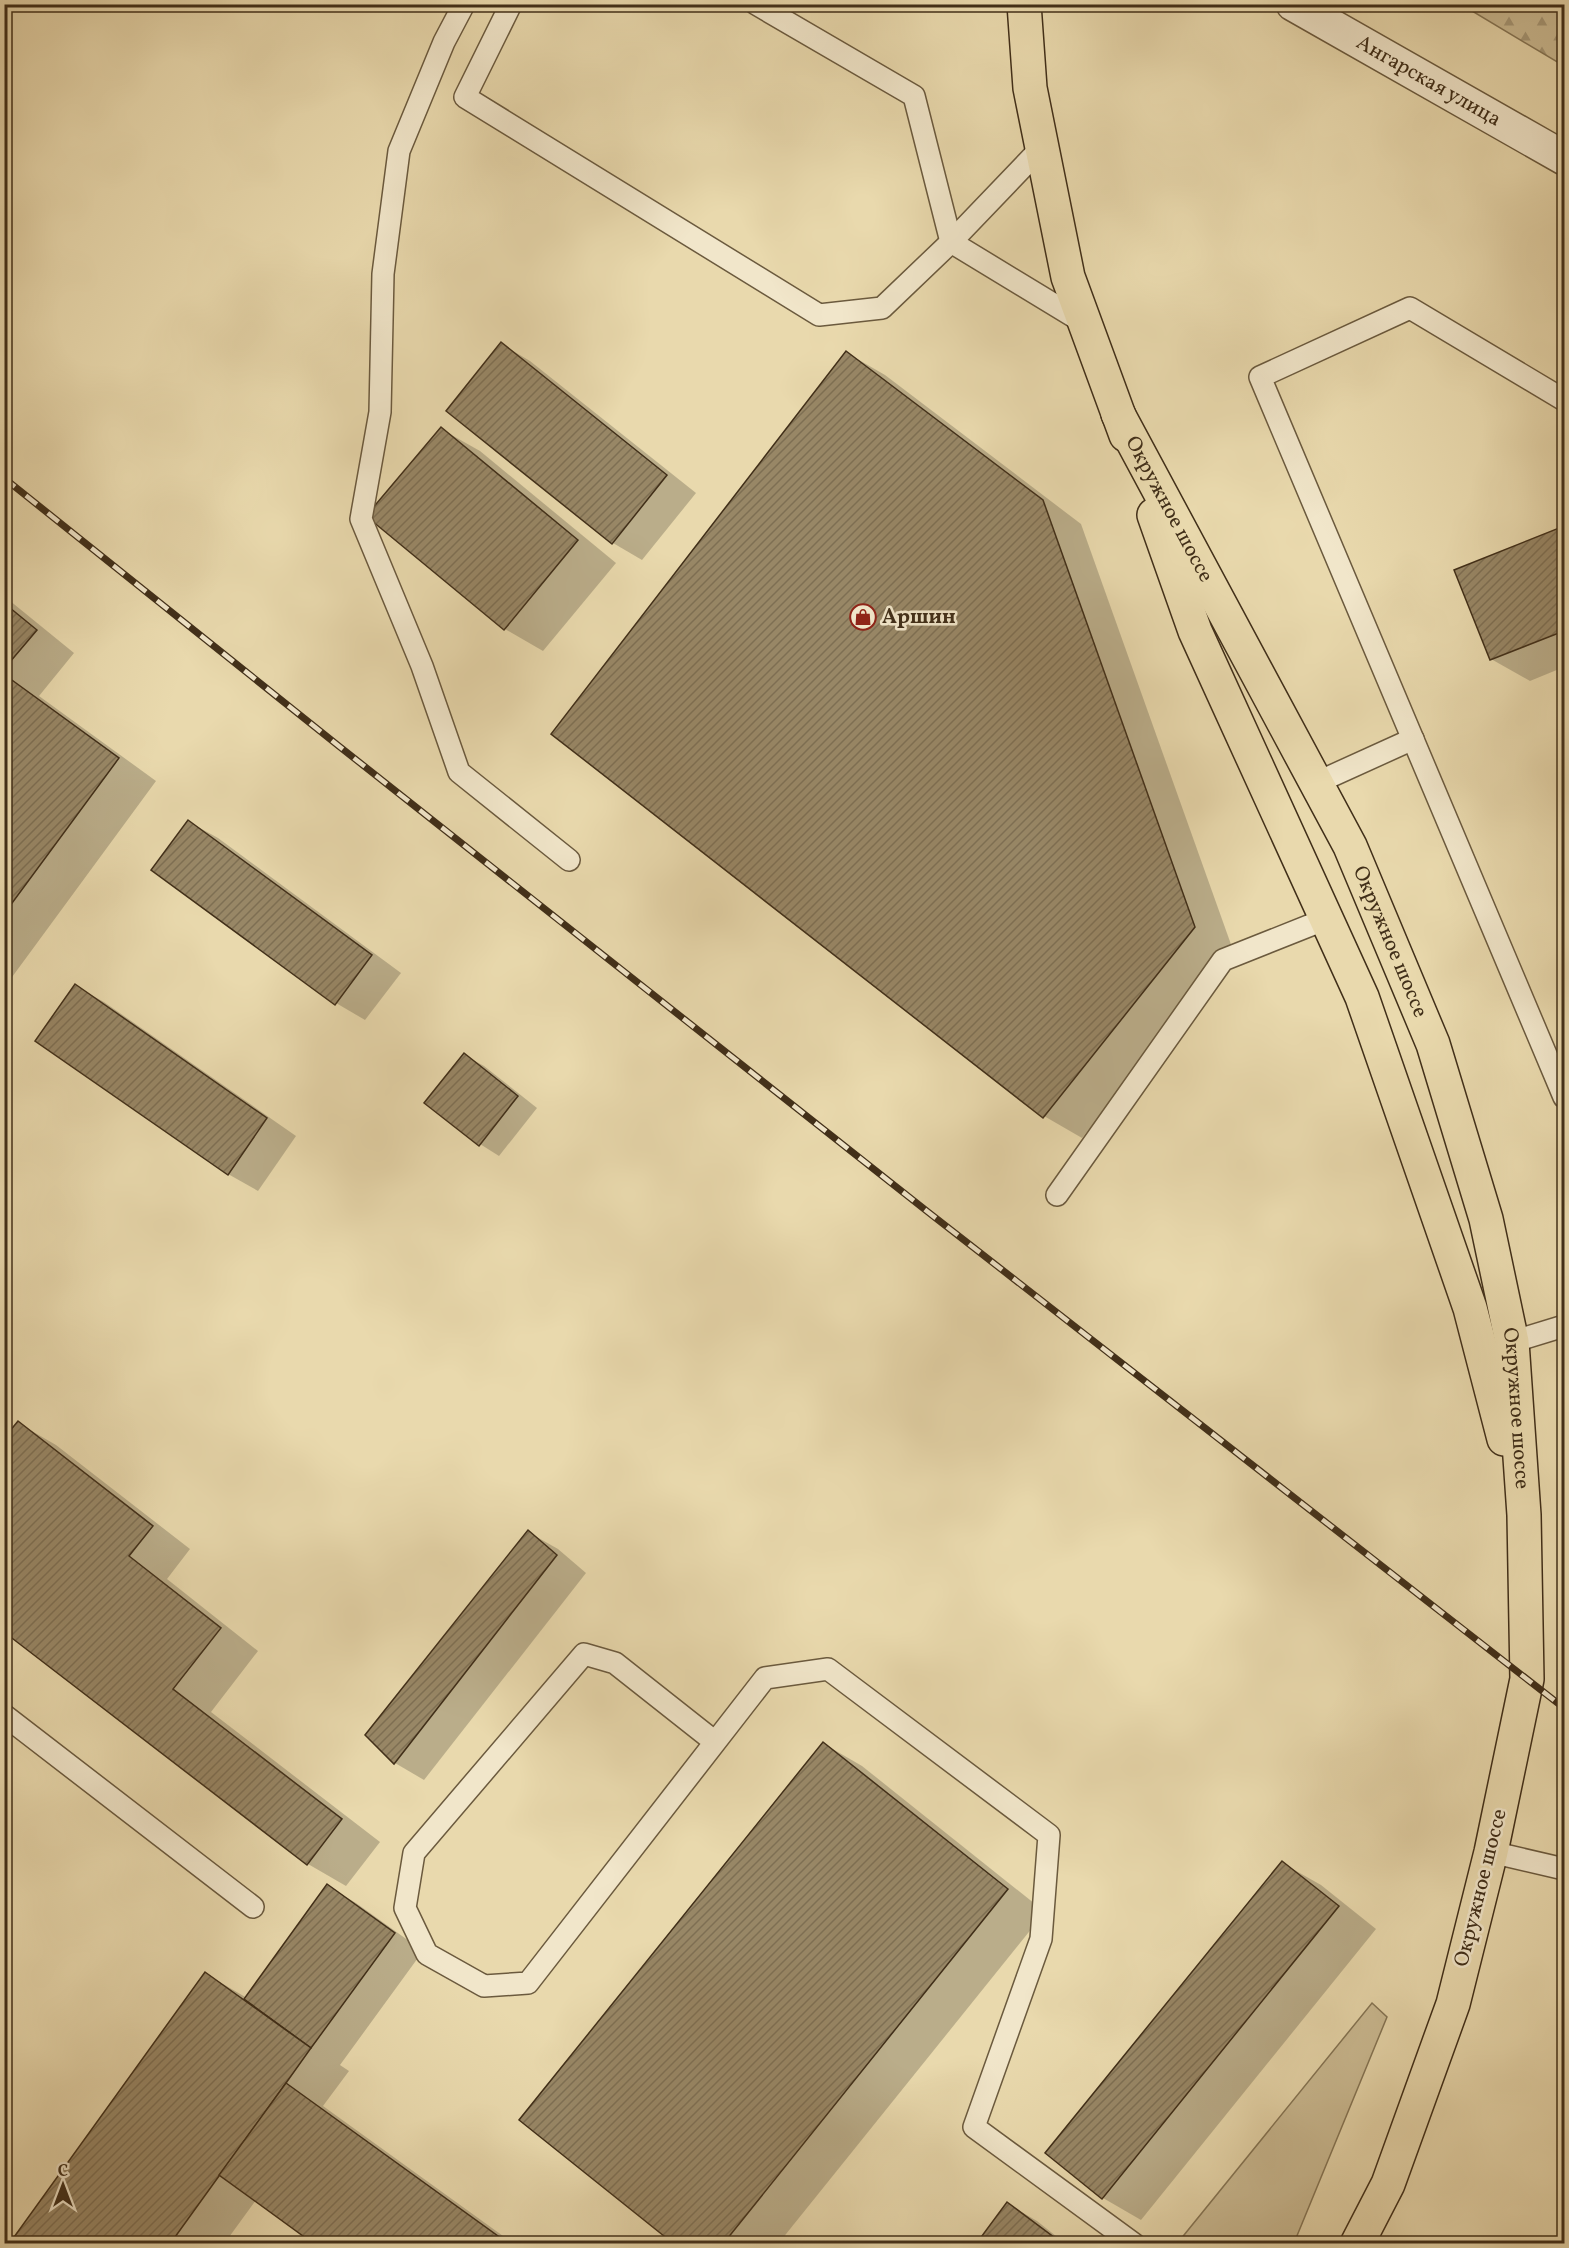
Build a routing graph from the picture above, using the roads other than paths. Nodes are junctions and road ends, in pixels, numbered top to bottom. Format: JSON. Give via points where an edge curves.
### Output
{"nodes":[{"id":1,"x":464,"y":4,"type":"edge"},
{"id":2,"x":512,"y":4,"type":"edge"},
{"id":3,"x":756,"y":4,"type":"edge"},
{"id":4,"x":1024,"y":4,"type":"edge"},
{"id":5,"x":1293,"y":4,"type":"edge"},
{"id":6,"x":1042,"y":147,"type":"junction"},
{"id":7,"x":1564,"y":158,"type":"edge"},
{"id":8,"x":951,"y":242,"type":"junction"},
{"id":9,"x":1086,"y":324,"type":"junction"},
{"id":10,"x":1564,"y":400,"type":"edge"},
{"id":11,"x":1118,"y":414,"type":"junction"},
{"id":12,"x":1413,"y":739,"type":"junction"},
{"id":13,"x":1316,"y":783,"type":"junction"},
{"id":14,"x":569,"y":860,"type":"dead end"},
{"id":15,"x":1326,"y":919,"type":"junction"},
{"id":16,"x":1564,"y":1096,"type":"edge"},
{"id":17,"x":1057,"y":1195,"type":"dead end"},
{"id":18,"x":1564,"y":1326,"type":"edge"},
{"id":19,"x":1512,"y":1342,"type":"junction"},
{"id":20,"x":1524,"y":1515,"type":"junction"},
{"id":21,"x":4,"y":1715,"type":"edge"},
{"id":22,"x":715,"y":1742,"type":"junction"},
{"id":23,"x":1491,"y":1852,"type":"junction"},
{"id":24,"x":1564,"y":1869,"type":"edge"},
{"id":25,"x":253,"y":1907,"type":"dead end"},
{"id":26,"x":1134,"y":2244,"type":"edge"},
{"id":27,"x":1357,"y":2244,"type":"edge"}],
"edges":[{"from":1,"to":14,"type":"lane","via":[[399,151],[383,274],[380,412],[361,519],[422,666],[459,771]]},
{"from":2,"to":8,"type":"lane","via":[[465,97],[819,315],[882,308]]},
{"from":3,"to":8,"type":"lane","via":[[914,96]]},
{"from":4,"to":6,"type":"main road","name":"Окружное шоссе","via":[[1029,88]]},
{"from":5,"to":7,"type":"street","name":"Ангарская улица"},
{"from":6,"to":8,"type":"lane"},
{"from":6,"to":9,"type":"main road","name":"Окружное шоссе","via":[[1068,277]]},
{"from":8,"to":9,"type":"lane"},
{"from":9,"to":11,"type":"main road","name":"Окружное шоссе"},
{"from":10,"to":12,"type":"lane","via":[[1410,308],[1260,377]]},
{"from":11,"to":13,"type":"main road","name":"Окружное шоссе"},
{"from":11,"to":15,"type":"main road","name":"Окружное шоссе","via":[[1195,631]]},
{"from":12,"to":13,"type":"lane"},
{"from":12,"to":16,"type":"lane"},
{"from":13,"to":19,"type":"main road","name":"Окружное шоссе","via":[[1350,846],[1433,1044],[1486,1219]]},
{"from":15,"to":17,"type":"lane","via":[[1223,960]]},
{"from":15,"to":20,"type":"main road","name":"Окружное шоссе","via":[[1362,997],[1470,1308]]},
{"from":18,"to":19,"type":"lane"},
{"from":19,"to":20,"type":"main road","name":"Окружное шоссе"},
{"from":20,"to":23,"type":"main road","name":"Окружное шоссе","via":[[1527,1679]]},
{"from":21,"to":25,"type":"lane"},
{"from":22,"to":22,"type":"lane","via":[[615,1663],[584,1654],[414,1853],[405,1908],[427,1954],[484,1986],[528,1983]]},
{"from":22,"to":26,"type":"lane","via":[[765,1678],[828,1669],[1049,1835],[1041,1939],[974,2127]]},
{"from":23,"to":24,"type":"lane"},
{"from":23,"to":27,"type":"main road","name":"Окружное шоссе","via":[[1453,2004],[1388,2184]]}]}
